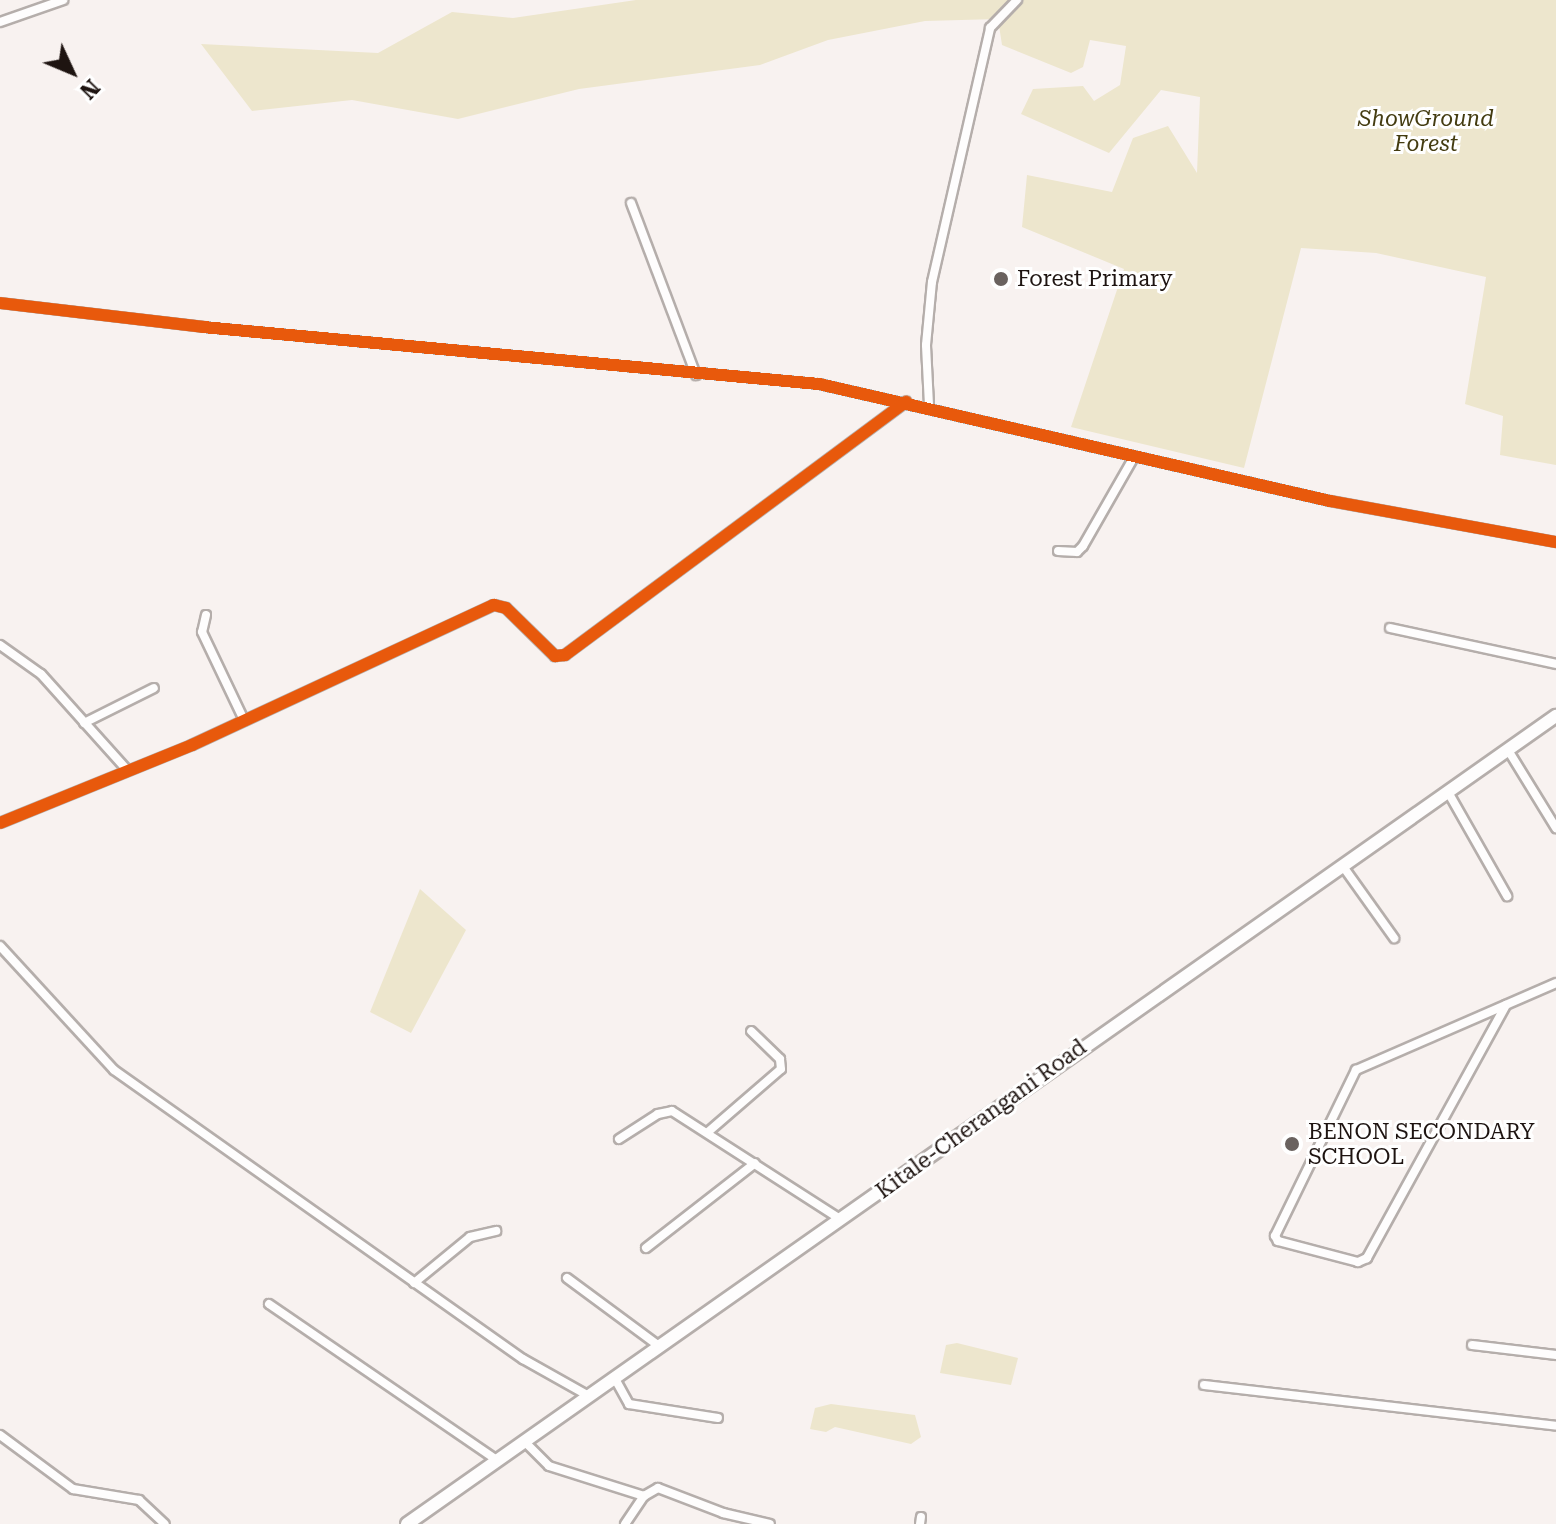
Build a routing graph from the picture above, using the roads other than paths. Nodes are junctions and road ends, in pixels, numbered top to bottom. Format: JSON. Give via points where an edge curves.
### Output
{"nodes":[{"id":1,"x":63,"y":0,"type":"edge"},
{"id":2,"x":1017,"y":0,"type":"edge"},
{"id":3,"x":0,"y":22,"type":"edge"},
{"id":4,"x":631,"y":203,"type":"dead end"},
{"id":5,"x":0,"y":303,"type":"edge"},
{"id":6,"x":696,"y":375,"type":"junction"},
{"id":7,"x":906,"y":402,"type":"junction"},
{"id":8,"x":929,"y":405,"type":"junction"},
{"id":9,"x":1134,"y":457,"type":"junction"},
{"id":10,"x":1556,"y":542,"type":"edge"},
{"id":11,"x":1058,"y":551,"type":"dead end"},
{"id":12,"x":206,"y":615,"type":"dead end"},
{"id":13,"x":1390,"y":628,"type":"dead end"},
{"id":14,"x":0,"y":645,"type":"edge"},
{"id":15,"x":1556,"y":664,"type":"edge"},
{"id":16,"x":154,"y":688,"type":"dead end"},
{"id":17,"x":1556,"y":716,"type":"edge"},
{"id":18,"x":244,"y":720,"type":"junction"},
{"id":19,"x":84,"y":723,"type":"junction"},
{"id":20,"x":1508,"y":750,"type":"junction"},
{"id":21,"x":127,"y":770,"type":"junction"},
{"id":22,"x":1448,"y":792,"type":"junction"},
{"id":23,"x":0,"y":823,"type":"edge"},
{"id":24,"x":1556,"y":828,"type":"edge"},
{"id":25,"x":1342,"y":865,"type":"junction"},
{"id":26,"x":1507,"y":896,"type":"dead end"},
{"id":27,"x":1394,"y":938,"type":"dead end"},
{"id":28,"x":0,"y":946,"type":"edge"},
{"id":29,"x":1556,"y":983,"type":"edge"},
{"id":30,"x":1506,"y":1005,"type":"junction"},
{"id":31,"x":751,"y":1031,"type":"dead end"},
{"id":32,"x":708,"y":1132,"type":"junction"},
{"id":33,"x":619,"y":1139,"type":"dead end"},
{"id":34,"x":755,"y":1163,"type":"junction"},
{"id":35,"x":840,"y":1219,"type":"junction"},
{"id":36,"x":496,"y":1231,"type":"dead end"},
{"id":37,"x":646,"y":1248,"type":"dead end"},
{"id":38,"x":567,"y":1278,"type":"dead end"},
{"id":39,"x":414,"y":1283,"type":"junction"},
{"id":40,"x":269,"y":1304,"type":"dead end"},
{"id":41,"x":1472,"y":1345,"type":"dead end"},
{"id":42,"x":659,"y":1346,"type":"junction"},
{"id":43,"x":1556,"y":1355,"type":"edge"},
{"id":44,"x":614,"y":1377,"type":"junction"},
{"id":45,"x":1204,"y":1385,"type":"dead end"},
{"id":46,"x":587,"y":1395,"type":"junction"},
{"id":47,"x":718,"y":1418,"type":"dead end"},
{"id":48,"x":1556,"y":1426,"type":"edge"},
{"id":49,"x":0,"y":1435,"type":"edge"},
{"id":50,"x":524,"y":1441,"type":"junction"},
{"id":51,"x":497,"y":1460,"type":"junction"},
{"id":52,"x":644,"y":1496,"type":"junction"},
{"id":53,"x":165,"y":1524,"type":"edge"},
{"id":54,"x":407,"y":1524,"type":"edge"},
{"id":55,"x":625,"y":1524,"type":"edge"},
{"id":56,"x":770,"y":1524,"type":"edge"}],
"edges":[{"from":1,"to":3,"type":"street"},
{"from":2,"to":8,"type":"street","via":[[990,28],[932,282],[926,345]]},
{"from":4,"to":6,"type":"street"},
{"from":5,"to":6,"type":"street"},
{"from":6,"to":7,"type":"street","via":[[819,384]]},
{"from":7,"to":8,"type":"street"},
{"from":7,"to":18,"type":"street","via":[[565,655],[555,656],[506,608],[494,605]]},
{"from":8,"to":9,"type":"street"},
{"from":9,"to":10,"type":"street","via":[[1330,501]]},
{"from":9,"to":11,"type":"street","via":[[1083,546],[1077,552]]},
{"from":12,"to":18,"type":"street","via":[[202,632]]},
{"from":13,"to":15,"type":"street"},
{"from":14,"to":19,"type":"street","via":[[27,660]]},
{"from":16,"to":19,"type":"street"},
{"from":17,"to":20,"type":"main road","name":"Kitale-Cherangani Road"},
{"from":18,"to":21,"type":"street"},
{"from":19,"to":21,"type":"street"},
{"from":20,"to":22,"type":"main road","name":"Kitale-Cherangani Road"},
{"from":20,"to":24,"type":"street"},
{"from":21,"to":23,"type":"street"},
{"from":22,"to":25,"type":"main road","name":"Kitale-Cherangani Road"},
{"from":22,"to":26,"type":"street"},
{"from":25,"to":27,"type":"street"},
{"from":25,"to":35,"type":"main road","name":"Kitale-Cherangani Road"},
{"from":28,"to":39,"type":"street","via":[[114,1070]]},
{"from":29,"to":30,"type":"street"},
{"from":30,"to":30,"type":"street","via":[[1367,1258],[1358,1262],[1278,1241],[1275,1236],[1356,1070]]},
{"from":31,"to":32,"type":"street","via":[[780,1059],[781,1069]]},
{"from":32,"to":33,"type":"street","via":[[669,1110]]},
{"from":32,"to":34,"type":"street"},
{"from":34,"to":35,"type":"street"},
{"from":34,"to":37,"type":"street"},
{"from":35,"to":42,"type":"main road","name":"Kitale-Cherangani Road"},
{"from":36,"to":39,"type":"street","via":[[470,1237]]},
{"from":38,"to":42,"type":"street"},
{"from":39,"to":46,"type":"street","via":[[523,1359]]},
{"from":40,"to":51,"type":"street"},
{"from":41,"to":43,"type":"street"},
{"from":42,"to":44,"type":"main road","name":"Kitale-Cherangani Road"},
{"from":44,"to":46,"type":"main road","name":"Kitale-Cherangani Road"},
{"from":44,"to":47,"type":"street","via":[[629,1404]]},
{"from":45,"to":48,"type":"street"},
{"from":46,"to":50,"type":"main road","name":"Kitale-Cherangani Road"},
{"from":49,"to":53,"type":"street","via":[[73,1489],[139,1500]]},
{"from":50,"to":51,"type":"main road","name":"Kitale-Cherangani Road"},
{"from":50,"to":52,"type":"street","via":[[549,1466]]},
{"from":51,"to":54,"type":"main road","name":"Kitale-Cherangani Road"},
{"from":52,"to":55,"type":"street"},
{"from":52,"to":56,"type":"street","via":[[662,1488],[723,1513]]}]}
